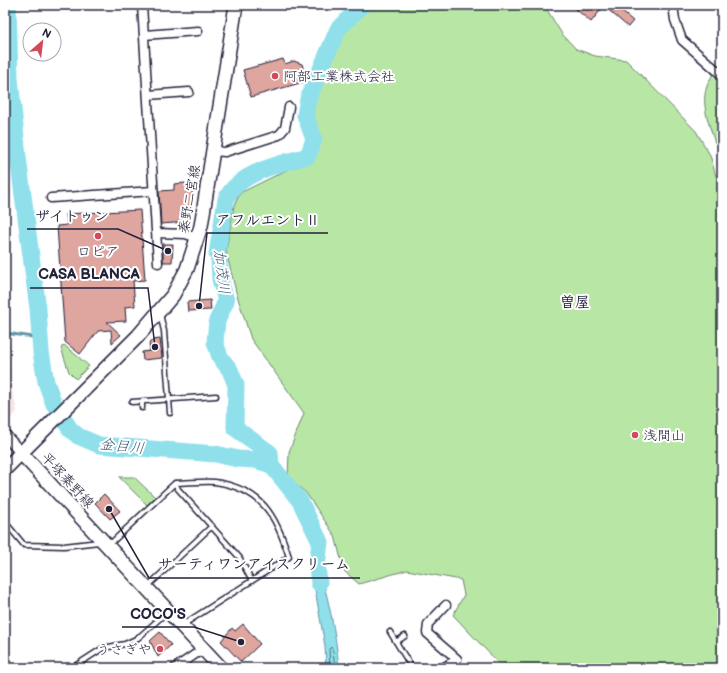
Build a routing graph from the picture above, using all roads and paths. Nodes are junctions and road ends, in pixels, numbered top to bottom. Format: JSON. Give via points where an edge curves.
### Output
{"nodes":[{"id":1,"x":142,"y":5,"type":"edge"},
{"id":2,"x":236,"y":5,"type":"edge"},
{"id":3,"x":673,"y":5,"type":"edge"},
{"id":4,"x":198,"y":31,"type":"dead end"},
{"id":5,"x":144,"y":35,"type":"junction"},
{"id":6,"x":722,"y":75,"type":"edge"},
{"id":7,"x":189,"y":92,"type":"dead end"},
{"id":8,"x":148,"y":95,"type":"junction"},
{"id":9,"x":289,"y":107,"type":"dead end"},
{"id":10,"x":214,"y":151,"type":"junction"},
{"id":11,"x":153,"y":191,"type":"junction"},
{"id":12,"x":51,"y":198,"type":"dead end"},
{"id":13,"x":156,"y":233,"type":"junction"},
{"id":14,"x":198,"y":238,"type":"junction"},
{"id":15,"x":158,"y":263,"type":"dead end"},
{"id":16,"x":160,"y":312,"type":"junction"},
{"id":17,"x":216,"y":396,"type":"dead end"},
{"id":18,"x":169,"y":400,"type":"junction"},
{"id":19,"x":142,"y":401,"type":"junction"},
{"id":20,"x":132,"y":402,"type":"dead end"},
{"id":21,"x":142,"y":408,"type":"dead end"},
{"id":22,"x":170,"y":413,"type":"dead end"},
{"id":23,"x":5,"y":435,"type":"edge"},
{"id":24,"x":22,"y":454,"type":"junction"},
{"id":25,"x":5,"y":469,"type":"edge"},
{"id":26,"x":175,"y":483,"type":"junction"},
{"id":27,"x":5,"y":522,"type":"edge"},
{"id":28,"x":212,"y":526,"type":"junction"},
{"id":29,"x":106,"y":544,"type":"junction"},
{"id":30,"x":252,"y":581,"type":"junction"},
{"id":31,"x":146,"y":588,"type":"junction"},
{"id":32,"x":446,"y":605,"type":"dead end"},
{"id":33,"x":168,"y":611,"type":"junction"},
{"id":34,"x":182,"y":625,"type":"junction"},
{"id":35,"x":390,"y":632,"type":"dead end"},
{"id":36,"x":405,"y":636,"type":"dead end"},
{"id":37,"x":396,"y":642,"type":"junction"},
{"id":38,"x":203,"y":649,"type":"junction"},
{"id":39,"x":72,"y":668,"type":"edge"},
{"id":40,"x":174,"y":668,"type":"edge"},
{"id":41,"x":221,"y":668,"type":"edge"},
{"id":42,"x":412,"y":668,"type":"edge"},
{"id":43,"x":443,"y":668,"type":"edge"}],
"edges":[{"from":1,"to":5,"type":"street"},
{"from":2,"to":10,"type":"main road","name":"秦野二宮線"},
{"from":3,"to":6,"type":"street","via":[[674,20],[682,40]]},
{"from":4,"to":5,"type":"street"},
{"from":5,"to":8,"type":"street"},
{"from":7,"to":8,"type":"street"},
{"from":8,"to":11,"type":"street"},
{"from":9,"to":10,"type":"street","via":[[285,128],[279,135],[225,152]]},
{"from":10,"to":14,"type":"main road","name":"秦野二宮線"},
{"from":11,"to":12,"type":"street"},
{"from":11,"to":13,"type":"street"},
{"from":13,"to":14,"type":"street","via":[[185,234]]},
{"from":13,"to":15,"type":"street"},
{"from":14,"to":16,"type":"main road","name":"秦野二宮線","via":[[182,279]]},
{"from":16,"to":18,"type":"lane"},
{"from":16,"to":24,"type":"main road","name":"秦野二宮線"},
{"from":17,"to":18,"type":"lane"},
{"from":18,"to":19,"type":"lane"},
{"from":18,"to":22,"type":"lane"},
{"from":19,"to":20,"type":"lane"},
{"from":19,"to":21,"type":"lane"},
{"from":23,"to":24,"type":"street"},
{"from":24,"to":25,"type":"main road","name":"平塚秦野線"},
{"from":24,"to":29,"type":"main road","name":"平塚秦野線"},
{"from":26,"to":28,"type":"lane"},
{"from":26,"to":29,"type":"lane"},
{"from":26,"to":30,"type":"lane","via":[[214,482],[234,487],[257,498],[268,509],[281,532],[289,557]]},
{"from":27,"to":29,"type":"lane","via":[[24,545]]},
{"from":28,"to":30,"type":"lane","via":[[239,558]]},
{"from":28,"to":31,"type":"lane"},
{"from":29,"to":31,"type":"main road","name":"平塚秦野線"},
{"from":30,"to":34,"type":"lane"},
{"from":31,"to":33,"type":"main road","name":"平塚秦野線"},
{"from":32,"to":43,"type":"street","via":[[428,624],[427,633],[457,659]]},
{"from":33,"to":34,"type":"main road","name":"平塚秦野線"},
{"from":33,"to":39,"type":"lane","via":[[138,638],[125,644],[103,648]]},
{"from":34,"to":38,"type":"main road","name":"平塚秦野線"},
{"from":35,"to":37,"type":"lane"},
{"from":36,"to":37,"type":"lane"},
{"from":37,"to":42,"type":"lane"},
{"from":38,"to":40,"type":"street"},
{"from":38,"to":41,"type":"main road","name":"平塚秦野線"}]}
